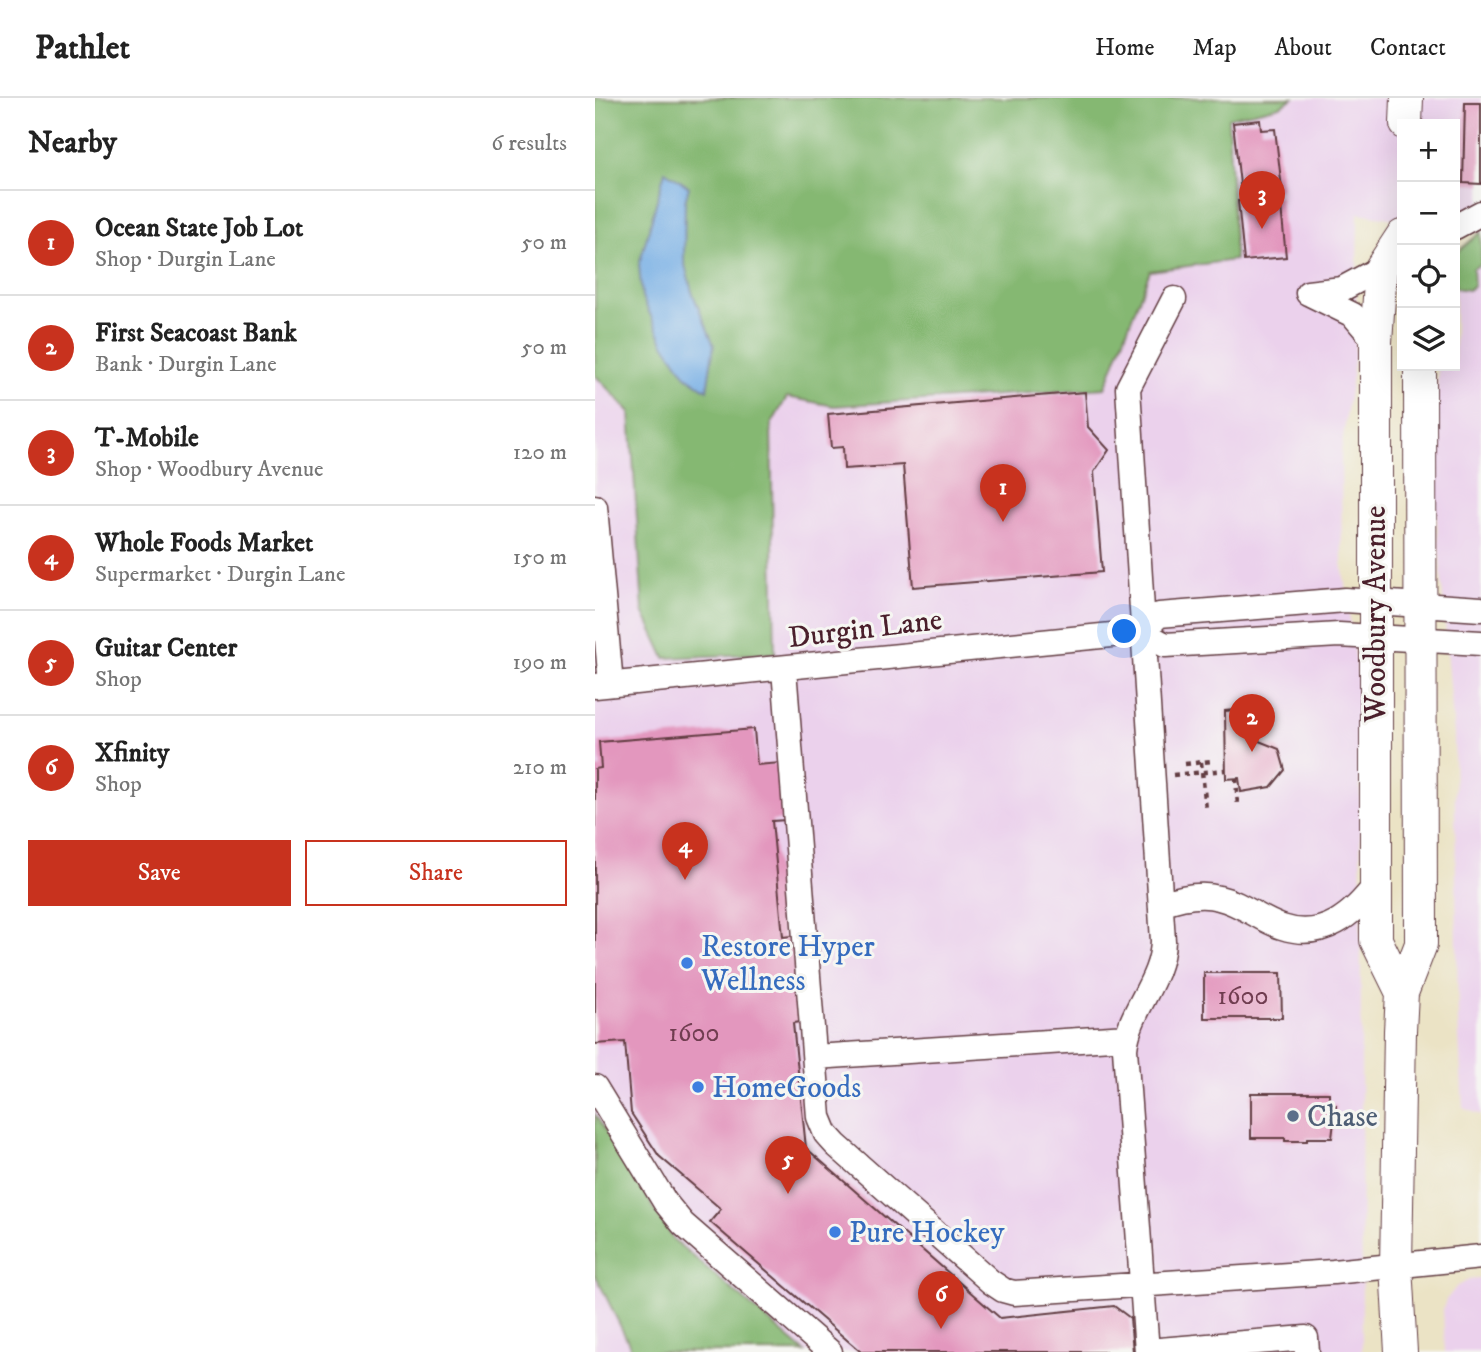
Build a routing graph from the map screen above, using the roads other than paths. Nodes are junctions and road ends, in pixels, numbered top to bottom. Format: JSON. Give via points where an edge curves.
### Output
{"nodes":[{"id":1,"x":1407,"y":98,"type":"edge"},
{"id":2,"x":1406,"y":119,"type":"edge"},
{"id":3,"x":1481,"y":214,"type":"edge"},
{"id":4,"x":1460,"y":224,"type":"edge"},
{"id":5,"x":1397,"y":244,"type":"edge"},
{"id":6,"x":1381,"y":268,"type":"junction"},
{"id":7,"x":1174,"y":299,"type":"dead end"},
{"id":8,"x":1376,"y":342,"type":"junction"},
{"id":9,"x":1420,"y":371,"type":"edge"},
{"id":10,"x":595,"y":507,"type":"edge"},
{"id":11,"x":599,"y":602,"type":"edge"},
{"id":12,"x":1375,"y":602,"type":"junction"},
{"id":13,"x":1420,"y":606,"type":"junction"},
{"id":14,"x":1481,"y":609,"type":"edge"},
{"id":15,"x":1142,"y":632,"type":"junction"},
{"id":16,"x":1375,"y":638,"type":"junction"},
{"id":17,"x":1420,"y":640,"type":"junction"},
{"id":18,"x":1481,"y":643,"type":"edge"},
{"id":19,"x":784,"y":669,"type":"junction"},
{"id":20,"x":603,"y":685,"type":"edge"},
{"id":21,"x":1377,"y":883,"type":"junction"},
{"id":22,"x":1161,"y":904,"type":"junction"},
{"id":23,"x":1402,"y":993,"type":"junction"},
{"id":24,"x":1126,"y":1037,"type":"junction"},
{"id":25,"x":815,"y":1057,"type":"junction"},
{"id":26,"x":595,"y":1087,"type":"edge"},
{"id":27,"x":1481,"y":1257,"type":"edge"},
{"id":28,"x":1396,"y":1266,"type":"junction"},
{"id":29,"x":1142,"y":1284,"type":"junction"},
{"id":30,"x":1147,"y":1351,"type":"edge"},
{"id":31,"x":830,"y":1352,"type":"edge"},
{"id":32,"x":1307,"y":1352,"type":"edge"},
{"id":33,"x":1401,"y":1352,"type":"edge"}],
"edges":[{"from":1,"to":2,"type":"main road"},
{"from":3,"to":4,"type":"street"},
{"from":5,"to":6,"type":"main road","name":"Woodbury Avenue"},
{"from":6,"to":8,"type":"main road","name":"Woodbury Avenue"},
{"from":6,"to":8,"type":"street","via":[[1342,289],[1308,293],[1353,315]]},
{"from":7,"to":15,"type":"street","via":[[1128,388]]},
{"from":8,"to":12,"type":"main road","name":"Woodbury Avenue"},
{"from":9,"to":13,"type":"main road","name":"Woodbury Avenue"},
{"from":10,"to":11,"type":"street"},
{"from":11,"to":20,"type":"street"},
{"from":12,"to":13,"type":"street","name":"Durgin Lane"},
{"from":12,"to":15,"type":"street","name":"Durgin Lane","via":[[1345,600],[1159,615]]},
{"from":12,"to":16,"type":"main road","name":"Woodbury Avenue"},
{"from":13,"to":14,"type":"street","name":"Durgin Lane"},
{"from":13,"to":17,"type":"main road","name":"Woodbury Avenue"},
{"from":15,"to":16,"type":"street","name":"Durgin Lane","via":[[1165,645],[1339,635]]},
{"from":15,"to":19,"type":"street","name":"Durgin Lane"},
{"from":15,"to":22,"type":"street"},
{"from":16,"to":17,"type":"street","name":"Durgin Lane"},
{"from":16,"to":21,"type":"main road","name":"Woodbury Avenue"},
{"from":17,"to":18,"type":"street","name":"Durgin Lane"},
{"from":17,"to":23,"type":"main road","name":"Woodbury Avenue","via":[[1421,944]]},
{"from":19,"to":20,"type":"street","name":"Durgin Lane"},
{"from":19,"to":25,"type":"street"},
{"from":21,"to":22,"type":"street","via":[[1346,918],[1300,930],[1282,928],[1216,897],[1180,898]]},
{"from":21,"to":23,"type":"main road","name":"Woodbury Avenue","via":[[1376,940]]},
{"from":22,"to":24,"type":"street","via":[[1163,947],[1158,970]]},
{"from":23,"to":28,"type":"main road","name":"Woodbury Avenue"},
{"from":24,"to":25,"type":"street"},
{"from":24,"to":29,"type":"street"},
{"from":25,"to":29,"type":"street","via":[[819,1116],[826,1134],[1003,1290]]},
{"from":26,"to":31,"type":"street","via":[[683,1224]]},
{"from":27,"to":28,"type":"street"},
{"from":28,"to":29,"type":"street"},
{"from":28,"to":33,"type":"main road","name":"Woodbury Avenue"},
{"from":29,"to":30,"type":"street"},
{"from":30,"to":32,"type":"street","via":[[1306,1338]]}]}
